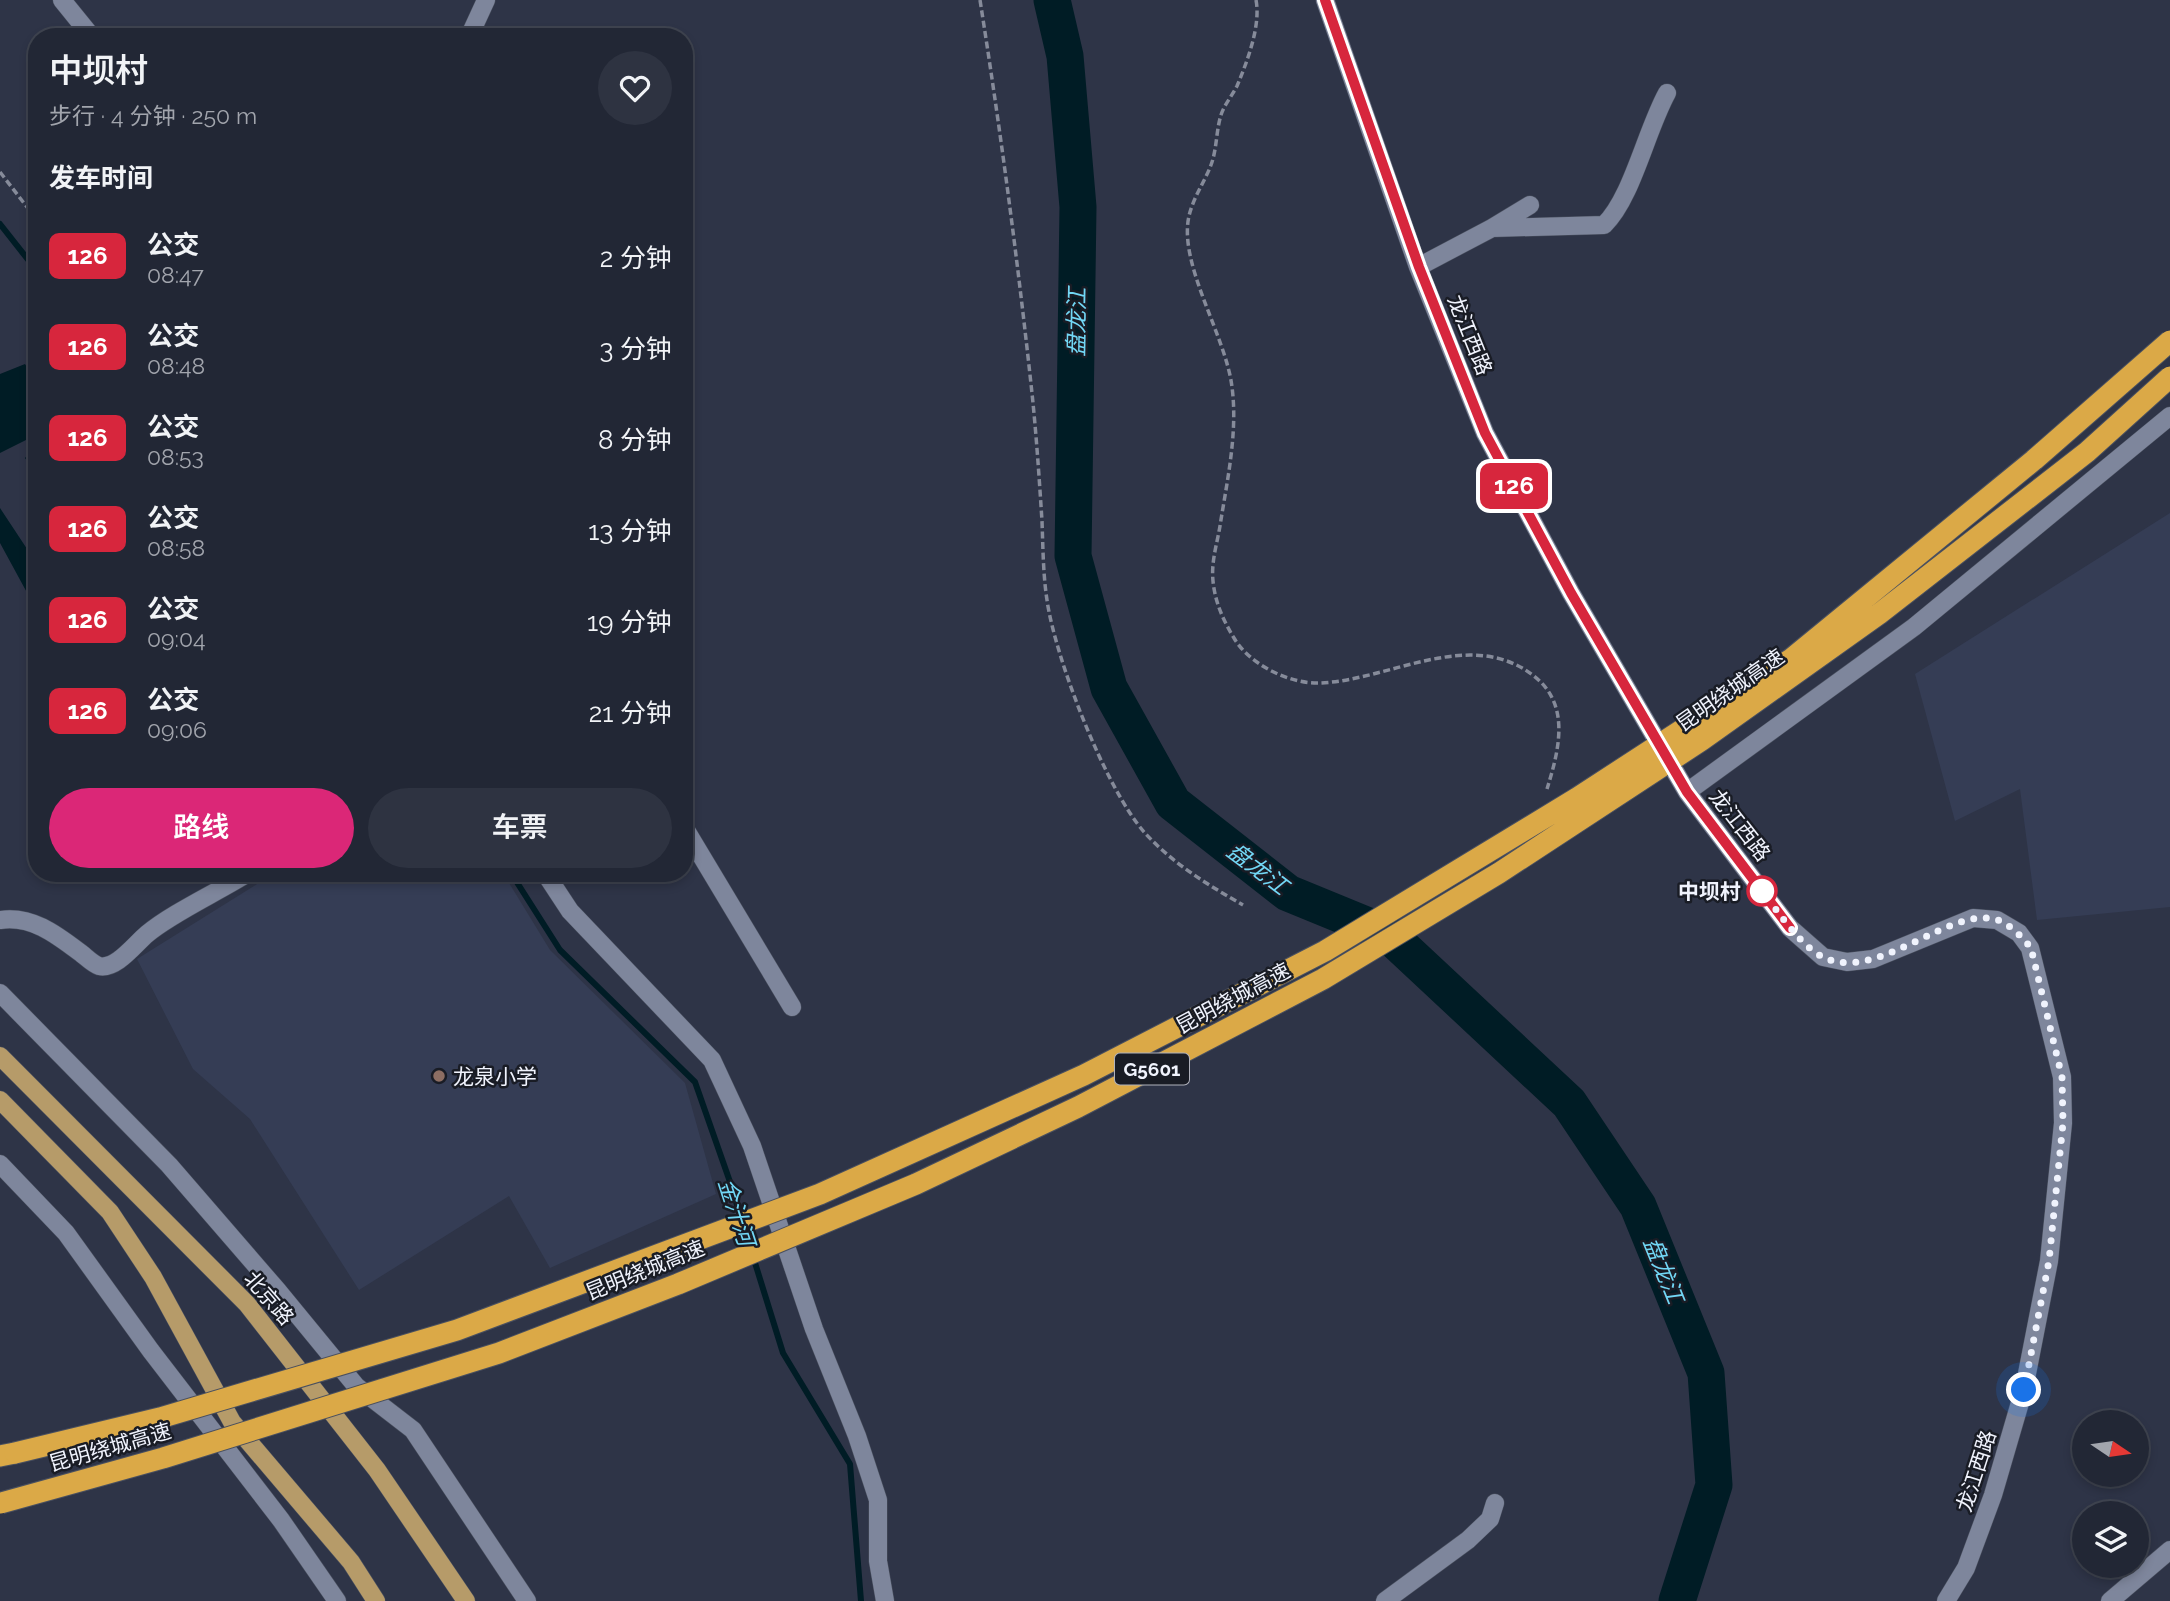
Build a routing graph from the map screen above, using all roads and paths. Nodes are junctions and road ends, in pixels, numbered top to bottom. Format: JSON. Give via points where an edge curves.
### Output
{"nodes":[{"id":1,"x":62,"y":0,"type":"edge"},
{"id":2,"x":486,"y":0,"type":"edge"},
{"id":3,"x":979,"y":0,"type":"edge"},
{"id":4,"x":1256,"y":0,"type":"edge"},
{"id":5,"x":1325,"y":0,"type":"edge"},
{"id":6,"x":85,"y":28,"type":"edge"},
{"id":7,"x":473,"y":28,"type":"edge"},
{"id":8,"x":1667,"y":93,"type":"dead end"},
{"id":9,"x":0,"y":172,"type":"edge"},
{"id":10,"x":1530,"y":205,"type":"dead end"},
{"id":11,"x":28,"y":208,"type":"edge"},
{"id":12,"x":1492,"y":228,"type":"junction"},
{"id":13,"x":1419,"y":267,"type":"junction"},
{"id":14,"x":2170,"y":341,"type":"edge"},
{"id":15,"x":2170,"y":377,"type":"edge"},
{"id":16,"x":2170,"y":416,"type":"edge"},
{"id":17,"x":1547,"y":789,"type":"dead end"},
{"id":18,"x":1687,"y":792,"type":"junction"},
{"id":19,"x":693,"y":842,"type":"edge"},
{"id":20,"x":233,"y":882,"type":"edge"},
{"id":21,"x":551,"y":882,"type":"edge"},
{"id":22,"x":1243,"y":905,"type":"dead end"},
{"id":23,"x":0,"y":920,"type":"edge"},
{"id":24,"x":0,"y":993,"type":"edge"},
{"id":25,"x":792,"y":1007,"type":"dead end"},
{"id":26,"x":0,"y":1056,"type":"edge"},
{"id":27,"x":0,"y":1100,"type":"edge"},
{"id":28,"x":0,"y":1164,"type":"edge"},
{"id":29,"x":7,"y":1455,"type":"edge"},
{"id":30,"x":1,"y":1503,"type":"edge"},
{"id":31,"x":1495,"y":1503,"type":"dead end"},
{"id":32,"x":2170,"y":1550,"type":"edge"},
{"id":33,"x":337,"y":1601,"type":"edge"},
{"id":34,"x":376,"y":1601,"type":"edge"},
{"id":35,"x":466,"y":1601,"type":"edge"},
{"id":36,"x":527,"y":1601,"type":"edge"},
{"id":37,"x":885,"y":1601,"type":"edge"},
{"id":38,"x":1385,"y":1601,"type":"edge"},
{"id":39,"x":1946,"y":1601,"type":"edge"},
{"id":40,"x":2110,"y":1601,"type":"edge"}],
"edges":[{"from":1,"to":6,"type":"street"},
{"from":2,"to":7,"type":"street"},
{"from":3,"to":22,"type":"path","via":[[1005,160],[1031,384],[1047,601],[1060,655],[1085,723],[1132,817],[1174,860]]},
{"from":4,"to":17,"type":"path","via":[[1254,34],[1237,86],[1221,113],[1212,162],[1189,216],[1196,275],[1224,349],[1232,388],[1230,464],[1213,559],[1216,602],[1237,644],[1292,680],[1357,679],[1462,655],[1506,660],[1526,670],[1556,702],[1561,723]]},
{"from":5,"to":13,"type":"street","name":"龙江西路"},
{"from":8,"to":12,"type":"street","via":[[1618,212],[1604,225]]},
{"from":9,"to":11,"type":"path"},
{"from":10,"to":12,"type":"street"},
{"from":12,"to":13,"type":"street"},
{"from":13,"to":18,"type":"street","name":"龙江西路","via":[[1485,433],[1571,593]]},
{"from":14,"to":29,"type":"highway","name":"昆明绕城高速","number":"G5601","bridge":true,"via":[[2034,460],[1791,659],[1577,798],[1325,951],[1084,1075],[820,1194],[457,1330],[160,1418]]},
{"from":15,"to":30,"type":"highway","name":"昆明绕城高速","number":"G5601","bridge":true,"via":[[2087,452],[1879,614],[1702,740],[1499,873],[1323,979],[1091,1101],[891,1195],[499,1353],[163,1458]]},
{"from":16,"to":18,"type":"street","via":[[1914,626]]},
{"from":18,"to":39,"type":"street","name":"龙江西路","via":[[1790,928],[1822,957],[1847,962],[1874,959],[1973,918],[1997,920],[2019,933],[2031,948],[2062,1077],[2063,1123],[2049,1261],[2024,1390],[1993,1495],[1966,1568]]},
{"from":19,"to":25,"type":"street"},
{"from":20,"to":23,"type":"street","via":[[149,932],[108,966],[97,966],[33,922]]},
{"from":21,"to":37,"type":"street","via":[[570,911],[712,1060],[747,1133],[878,1500],[878,1561]]},
{"from":24,"to":36,"type":"street","via":[[169,1165],[356,1386],[414,1430]]},
{"from":26,"to":35,"type":"main road","name":"北京路","via":[[247,1304],[377,1470]]},
{"from":27,"to":34,"type":"main road","via":[[110,1212],[153,1277],[232,1422],[351,1562]]},
{"from":28,"to":33,"type":"street","via":[[66,1233]]},
{"from":31,"to":38,"type":"street","via":[[1490,1519],[1468,1540]]},
{"from":32,"to":40,"type":"street"}]}
